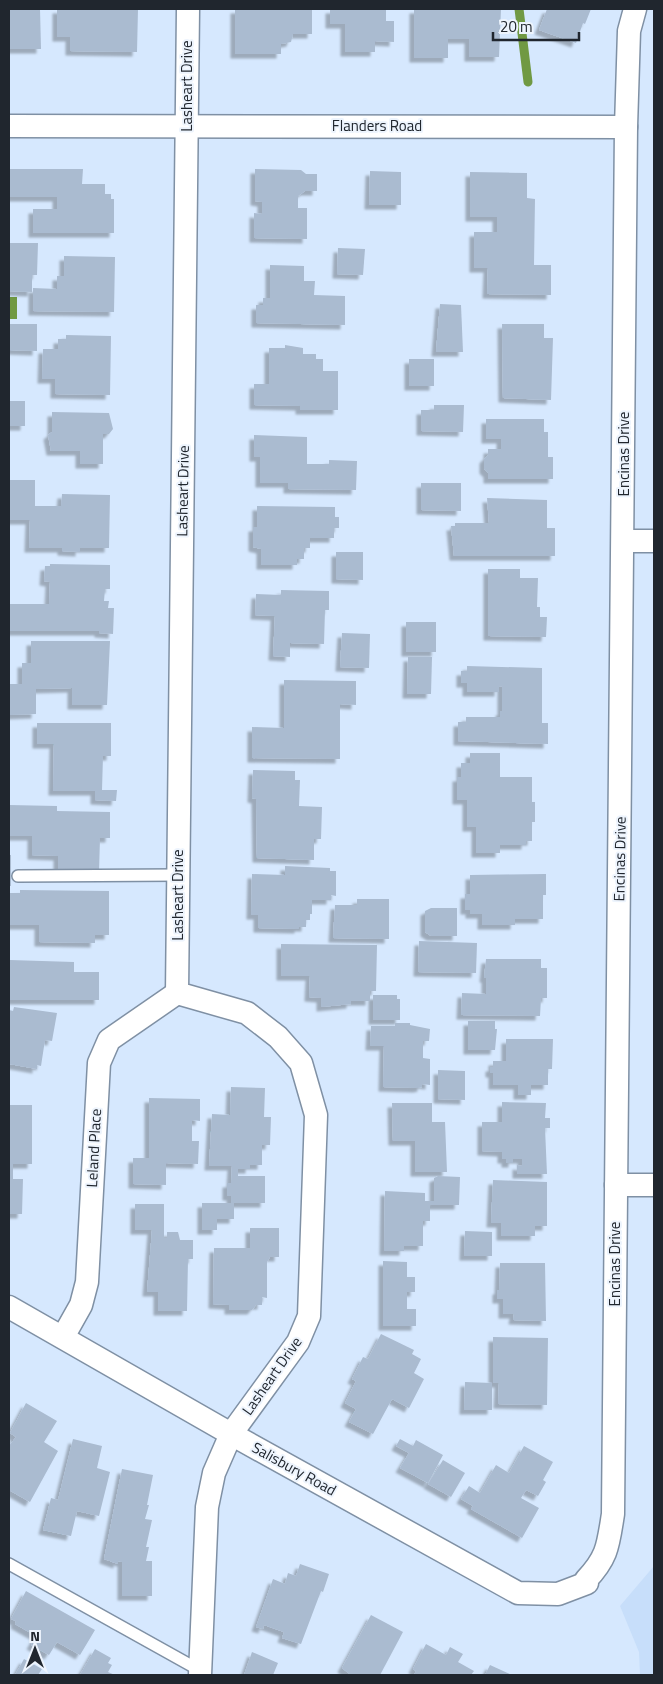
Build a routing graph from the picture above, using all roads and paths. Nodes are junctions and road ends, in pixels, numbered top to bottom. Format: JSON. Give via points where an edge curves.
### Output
{"nodes":[{"id":1,"x":188,"y":9,"type":"edge"},
{"id":2,"x":635,"y":9,"type":"edge"},
{"id":3,"x":187,"y":125,"type":"junction"},
{"id":4,"x":9,"y":126,"type":"edge"},
{"id":5,"x":626,"y":127,"type":"junction"},
{"id":6,"x":624,"y":541,"type":"junction"},
{"id":7,"x":654,"y":541,"type":"edge"},
{"id":8,"x":178,"y":875,"type":"junction"},
{"id":9,"x":18,"y":876,"type":"dead end"},
{"id":10,"x":178,"y":993,"type":"junction"},
{"id":11,"x":616,"y":1185,"type":"junction"},
{"id":12,"x":654,"y":1185,"type":"edge"},
{"id":13,"x":9,"y":1307,"type":"edge"},
{"id":14,"x":63,"y":1336,"type":"junction"},
{"id":15,"x":231,"y":1434,"type":"junction"},
{"id":16,"x":9,"y":1564,"type":"edge"},
{"id":17,"x":588,"y":1583,"type":"joint"},
{"id":18,"x":203,"y":1674,"type":"edge"}],
"edges":[{"from":1,"to":3,"type":"street","name":"Lasheart Drive"},
{"from":2,"to":5,"type":"street","via":[[629,31]]},
{"from":3,"to":4,"type":"street","name":"Flanders Road"},
{"from":3,"to":5,"type":"street","name":"Flanders Road"},
{"from":3,"to":8,"type":"street","name":"Lasheart Drive"},
{"from":5,"to":6,"type":"street","name":"Encinas Drive"},
{"from":6,"to":7,"type":"street"},
{"from":6,"to":11,"type":"street","name":"Encinas Drive"},
{"from":8,"to":9,"type":"lane"},
{"from":8,"to":10,"type":"street","name":"Lasheart Drive"},
{"from":10,"to":14,"type":"street","name":"Leland Place","via":[[109,1040],[98,1063],[87,1282],[81,1306]]},
{"from":10,"to":15,"type":"street","name":"Lasheart Drive","via":[[247,1013],[278,1037],[301,1064],[316,1115],[309,1316],[298,1342]]},
{"from":11,"to":12,"type":"street"},
{"from":11,"to":17,"type":"street","name":"Encinas Drive","via":[[613,1514],[607,1551],[598,1568],[586,1580]]},
{"from":13,"to":14,"type":"street","name":"Salisbury Road"},
{"from":14,"to":15,"type":"street","name":"Salisbury Road"},
{"from":15,"to":17,"type":"street","name":"Salisbury Road","via":[[518,1593],[558,1594]]},
{"from":15,"to":18,"type":"street","name":"Lasheart Drive","via":[[214,1474],[207,1507]]},
{"from":16,"to":18,"type":"lane"}]}
